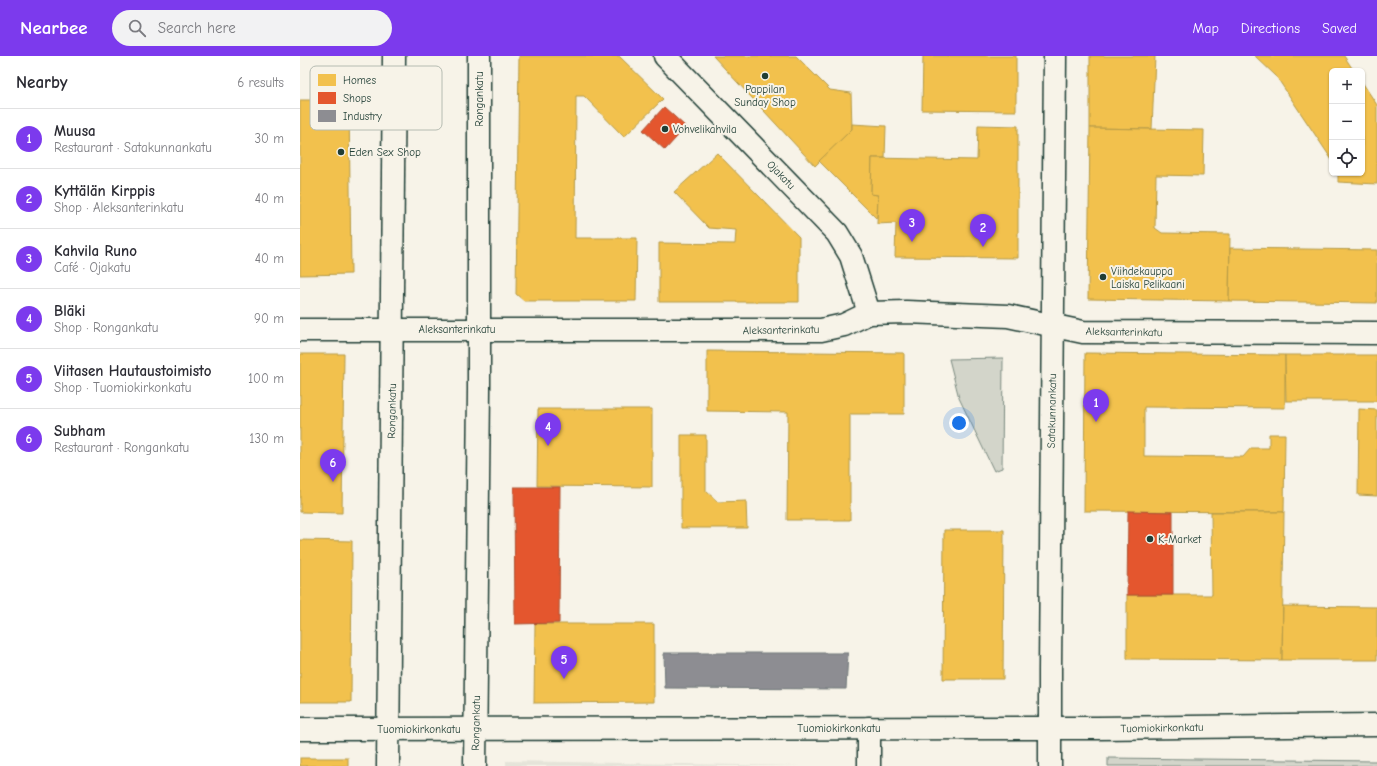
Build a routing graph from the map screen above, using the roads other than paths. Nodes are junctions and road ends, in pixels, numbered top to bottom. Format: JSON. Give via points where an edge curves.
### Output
{"nodes":[{"id":1,"x":394,"y":56,"type":"edge"},
{"id":2,"x":479,"y":56,"type":"edge"},
{"id":3,"x":665,"y":56,"type":"edge"},
{"id":4,"x":1055,"y":56,"type":"edge"},
{"id":5,"x":394,"y":66,"type":"edge"},
{"id":6,"x":394,"y":130,"type":"edge"},
{"id":7,"x":869,"y":313,"type":"junction"},
{"id":8,"x":1053,"y":325,"type":"junction"},
{"id":9,"x":478,"y":329,"type":"junction"},
{"id":10,"x":300,"y":330,"type":"edge"},
{"id":11,"x":393,"y":330,"type":"junction"},
{"id":12,"x":1377,"y":333,"type":"edge"},
{"id":13,"x":1377,"y":725,"type":"edge"},
{"id":14,"x":869,"y":728,"type":"junction"},
{"id":15,"x":1050,"y":728,"type":"junction"},
{"id":16,"x":300,"y":729,"type":"edge"},
{"id":17,"x":388,"y":729,"type":"junction"},
{"id":18,"x":476,"y":729,"type":"junction"},
{"id":19,"x":388,"y":766,"type":"edge"},
{"id":20,"x":475,"y":766,"type":"edge"},
{"id":21,"x":869,"y":766,"type":"edge"},
{"id":22,"x":1050,"y":766,"type":"edge"}],
"edges":[{"from":1,"to":5,"type":"street","name":"Rongankatu"},
{"from":2,"to":9,"type":"street","name":"Rongankatu"},
{"from":3,"to":7,"type":"street","name":"Ojakatu","via":[[837,233],[852,256]]},
{"from":4,"to":8,"type":"street","name":"Satakunnankatu"},
{"from":6,"to":11,"type":"street","name":"Rongankatu"},
{"from":7,"to":8,"type":"street","name":"Aleksanterinkatu","via":[[1008,316]]},
{"from":7,"to":9,"type":"street","name":"Aleksanterinkatu","via":[[844,325],[821,330]]},
{"from":8,"to":12,"type":"street","name":"Aleksanterinkatu","via":[[1083,332]]},
{"from":8,"to":15,"type":"street","name":"Satakunnankatu"},
{"from":9,"to":11,"type":"street","name":"Aleksanterinkatu"},
{"from":9,"to":18,"type":"street","name":"Rongankatu"},
{"from":10,"to":11,"type":"street","name":"Aleksanterinkatu"},
{"from":11,"to":17,"type":"street","name":"Rongankatu"},
{"from":13,"to":15,"type":"street","name":"Tuomiokirkonkatu"},
{"from":14,"to":15,"type":"street","name":"Tuomiokirkonkatu"},
{"from":14,"to":18,"type":"street","name":"Tuomiokirkonkatu"},
{"from":14,"to":21,"type":"street"},
{"from":15,"to":22,"type":"street","name":"Satakunnankatu"},
{"from":16,"to":17,"type":"street","name":"Tuomiokirkonkatu"},
{"from":17,"to":18,"type":"street","name":"Tuomiokirkonkatu"},
{"from":17,"to":19,"type":"street","name":"Rongankatu"},
{"from":18,"to":20,"type":"street","name":"Rongankatu"}]}
